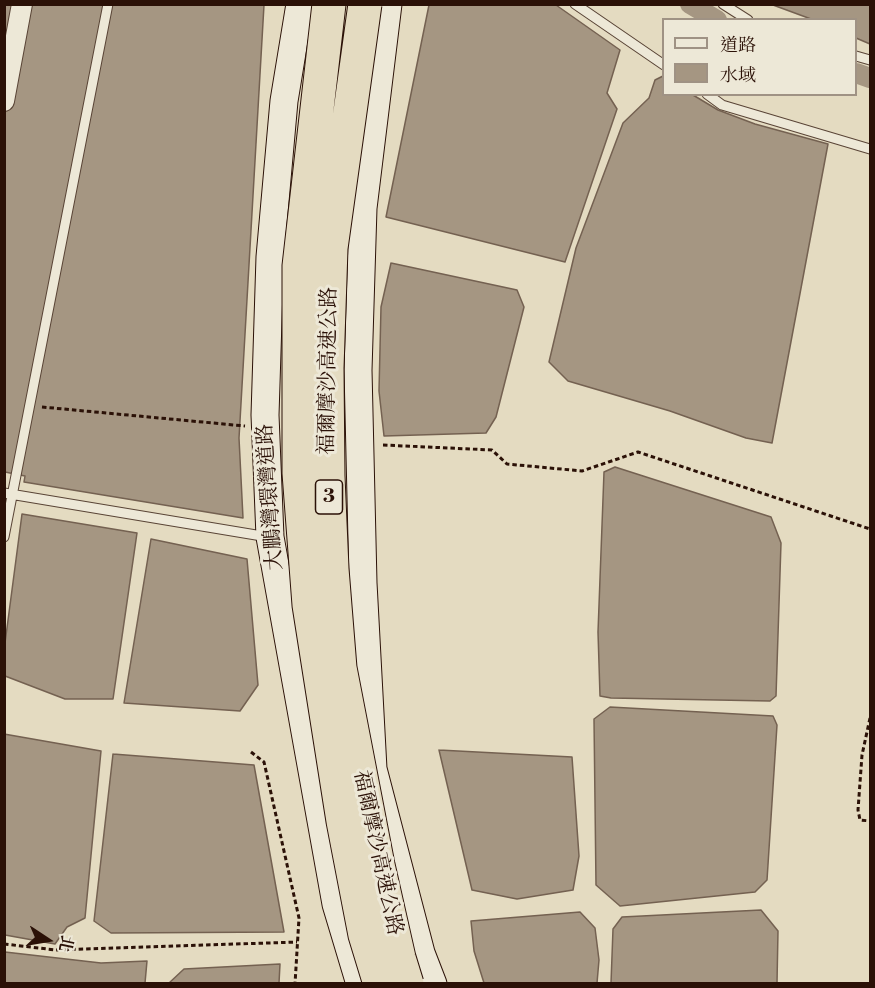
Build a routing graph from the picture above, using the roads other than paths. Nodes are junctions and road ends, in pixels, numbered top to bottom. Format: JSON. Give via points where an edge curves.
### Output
{"nodes":[{"id":1,"x":22,"y":4,"type":"edge"},
{"id":2,"x":108,"y":4,"type":"edge"},
{"id":3,"x":300,"y":4,"type":"edge"},
{"id":4,"x":329,"y":4,"type":"edge"},
{"id":5,"x":365,"y":4,"type":"edge"},
{"id":6,"x":388,"y":4,"type":"edge"},
{"id":7,"x":575,"y":4,"type":"edge"},
{"id":8,"x":723,"y":4,"type":"edge"},
{"id":9,"x":745,"y":18,"type":"edge"},
{"id":10,"x":662,"y":64,"type":"edge"},
{"id":11,"x":710,"y":96,"type":"edge"},
{"id":12,"x":4,"y":101,"type":"edge"},
{"id":13,"x":870,"y":149,"type":"edge"},
{"id":14,"x":266,"y":440,"type":"junction"},
{"id":15,"x":360,"y":444,"type":"junction"},
{"id":16,"x":8,"y":494,"type":"edge"},
{"id":17,"x":4,"y":537,"type":"edge"},
{"id":18,"x":270,"y":537,"type":"junction"},
{"id":19,"x":360,"y":984,"type":"edge"},
{"id":20,"x":380,"y":984,"type":"edge"},
{"id":21,"x":407,"y":984,"type":"edge"},
{"id":22,"x":433,"y":984,"type":"edge"}],
"edges":[{"from":1,"to":12,"type":"street"},
{"from":2,"to":16,"type":"lane"},
{"from":3,"to":14,"type":"street","name":"大鵬灣環灣道路","via":[[284,101],[270,257]]},
{"from":4,"to":20,"type":"highway","name":"福爾摩沙高速公路","number":"3","bridge":true,"via":[[299,266],[299,473],[309,605],[343,821]]},
{"from":5,"to":21,"type":"highway","name":"福爾摩沙高速公路","number":"3","bridge":true,"via":[[331,249],[327,368],[330,523],[340,668],[378,865]]},
{"from":6,"to":15,"type":"street","via":[[363,208]]},
{"from":7,"to":10,"type":"lane"},
{"from":8,"to":9,"type":"lane"},
{"from":11,"to":13,"type":"lane","via":[[722,105]]},
{"from":14,"to":15,"type":"street"},
{"from":14,"to":18,"type":"street","name":"大鵬灣環灣道路"},
{"from":15,"to":22,"type":"street","via":[[373,769],[421,953]]},
{"from":16,"to":17,"type":"lane"},
{"from":16,"to":18,"type":"lane"},
{"from":18,"to":19,"type":"street","name":"大鵬灣環灣道路","via":[[336,904]]}]}
